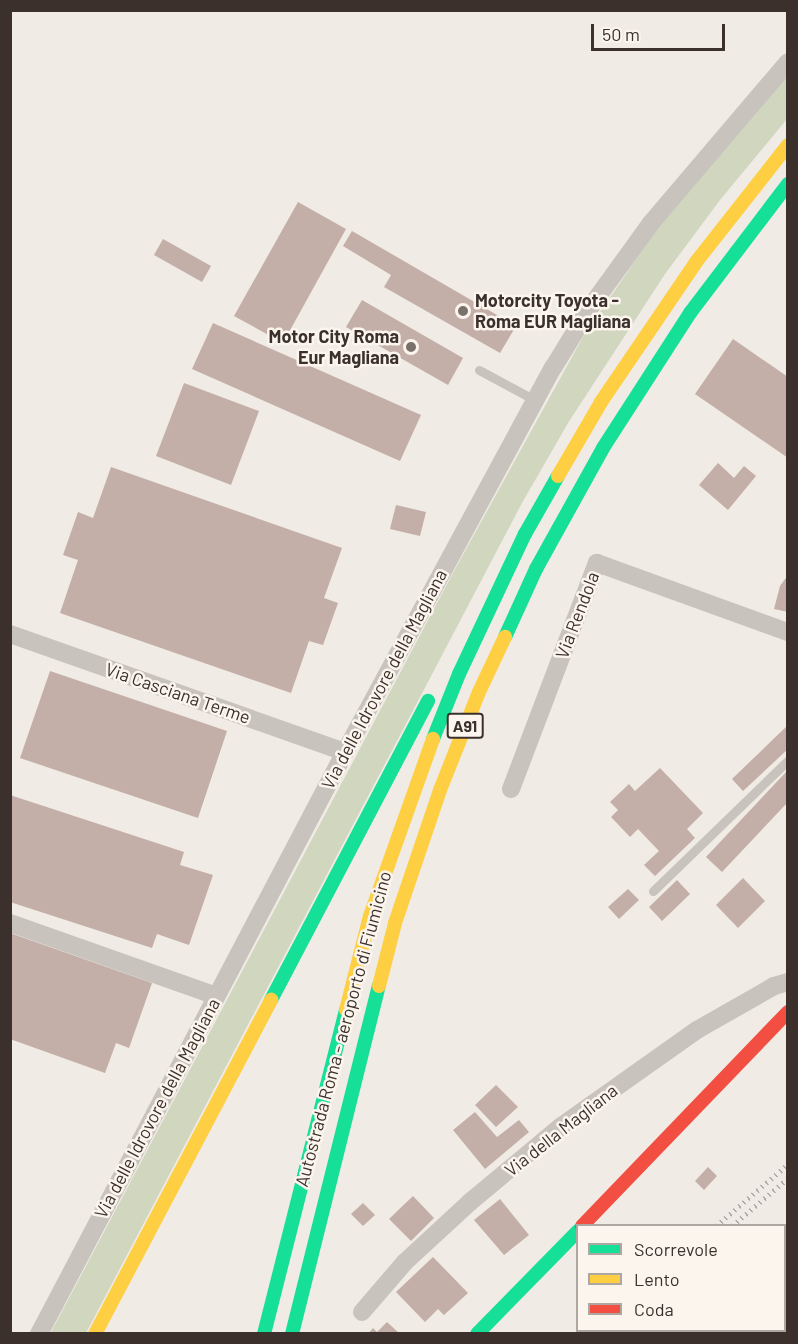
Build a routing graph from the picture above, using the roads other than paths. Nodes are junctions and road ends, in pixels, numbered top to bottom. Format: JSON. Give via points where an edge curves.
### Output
{"nodes":[{"id":1,"x":788,"y":62,"type":"edge"},
{"id":2,"x":788,"y":145,"type":"edge"},
{"id":3,"x":788,"y":184,"type":"edge"},
{"id":4,"x":480,"y":370,"type":"dead end"},
{"id":5,"x":535,"y":400,"type":"junction"},
{"id":6,"x":525,"y":534,"type":"junction"},
{"id":7,"x":788,"y":632,"type":"edge"},
{"id":8,"x":10,"y":634,"type":"edge"},
{"id":9,"x":446,"y":667,"type":"dead end"},
{"id":10,"x":435,"y":688,"type":"dead end"},
{"id":11,"x":345,"y":752,"type":"junction"},
{"id":12,"x":788,"y":760,"type":"edge"},
{"id":13,"x":511,"y":789,"type":"dead end"},
{"id":14,"x":653,"y":891,"type":"dead end"},
{"id":15,"x":10,"y":923,"type":"edge"},
{"id":16,"x":788,"y":982,"type":"edge"},
{"id":17,"x":216,"y":996,"type":"junction"},
{"id":18,"x":788,"y":1012,"type":"edge"},
{"id":19,"x":584,"y":1224,"type":"edge"},
{"id":20,"x":576,"y":1232,"type":"edge"},
{"id":21,"x":362,"y":1312,"type":"dead end"},
{"id":22,"x":39,"y":1334,"type":"edge"},
{"id":23,"x":95,"y":1334,"type":"edge"},
{"id":24,"x":264,"y":1334,"type":"edge"},
{"id":25,"x":292,"y":1334,"type":"edge"},
{"id":26,"x":477,"y":1334,"type":"edge"}],
"edges":[{"from":1,"to":5,"type":"street","name":"Via delle Idrovore della Magliana","via":[[651,223],[591,306]]},
{"from":2,"to":6,"type":"main road","name":"Autostrada Roma - aeroporto di Fiumicino","number":"A91","via":[[721,228],[642,338]]},
{"from":3,"to":25,"type":"main road","name":"Autostrada Roma - aeroporto di Fiumicino","number":"A91","via":[[690,313],[603,448],[536,569],[479,692],[440,790],[395,923]]},
{"from":4,"to":5,"type":"lane"},
{"from":5,"to":11,"type":"street","name":"Via delle Idrovore della Magliana"},
{"from":6,"to":9,"type":"main road"},
{"from":6,"to":24,"type":"main road","name":"Autostrada Roma - aeroporto di Fiumicino","number":"A91","via":[[442,715],[382,879],[343,1013]]},
{"from":7,"to":13,"type":"street","name":"Via Rendola","via":[[597,563]]},
{"from":8,"to":11,"type":"street","name":"Via Casciana Terme"},
{"from":10,"to":23,"type":"main road"},
{"from":11,"to":17,"type":"street","name":"Via delle Idrovore della Magliana"},
{"from":12,"to":14,"type":"lane"},
{"from":15,"to":17,"type":"street"},
{"from":16,"to":21,"type":"street","name":"Via della Magliana","via":[[697,1030],[560,1127],[405,1262]]},
{"from":17,"to":22,"type":"street","name":"Via delle Idrovore della Magliana"},
{"from":18,"to":19,"type":"main road"},
{"from":20,"to":26,"type":"main road"}]}
